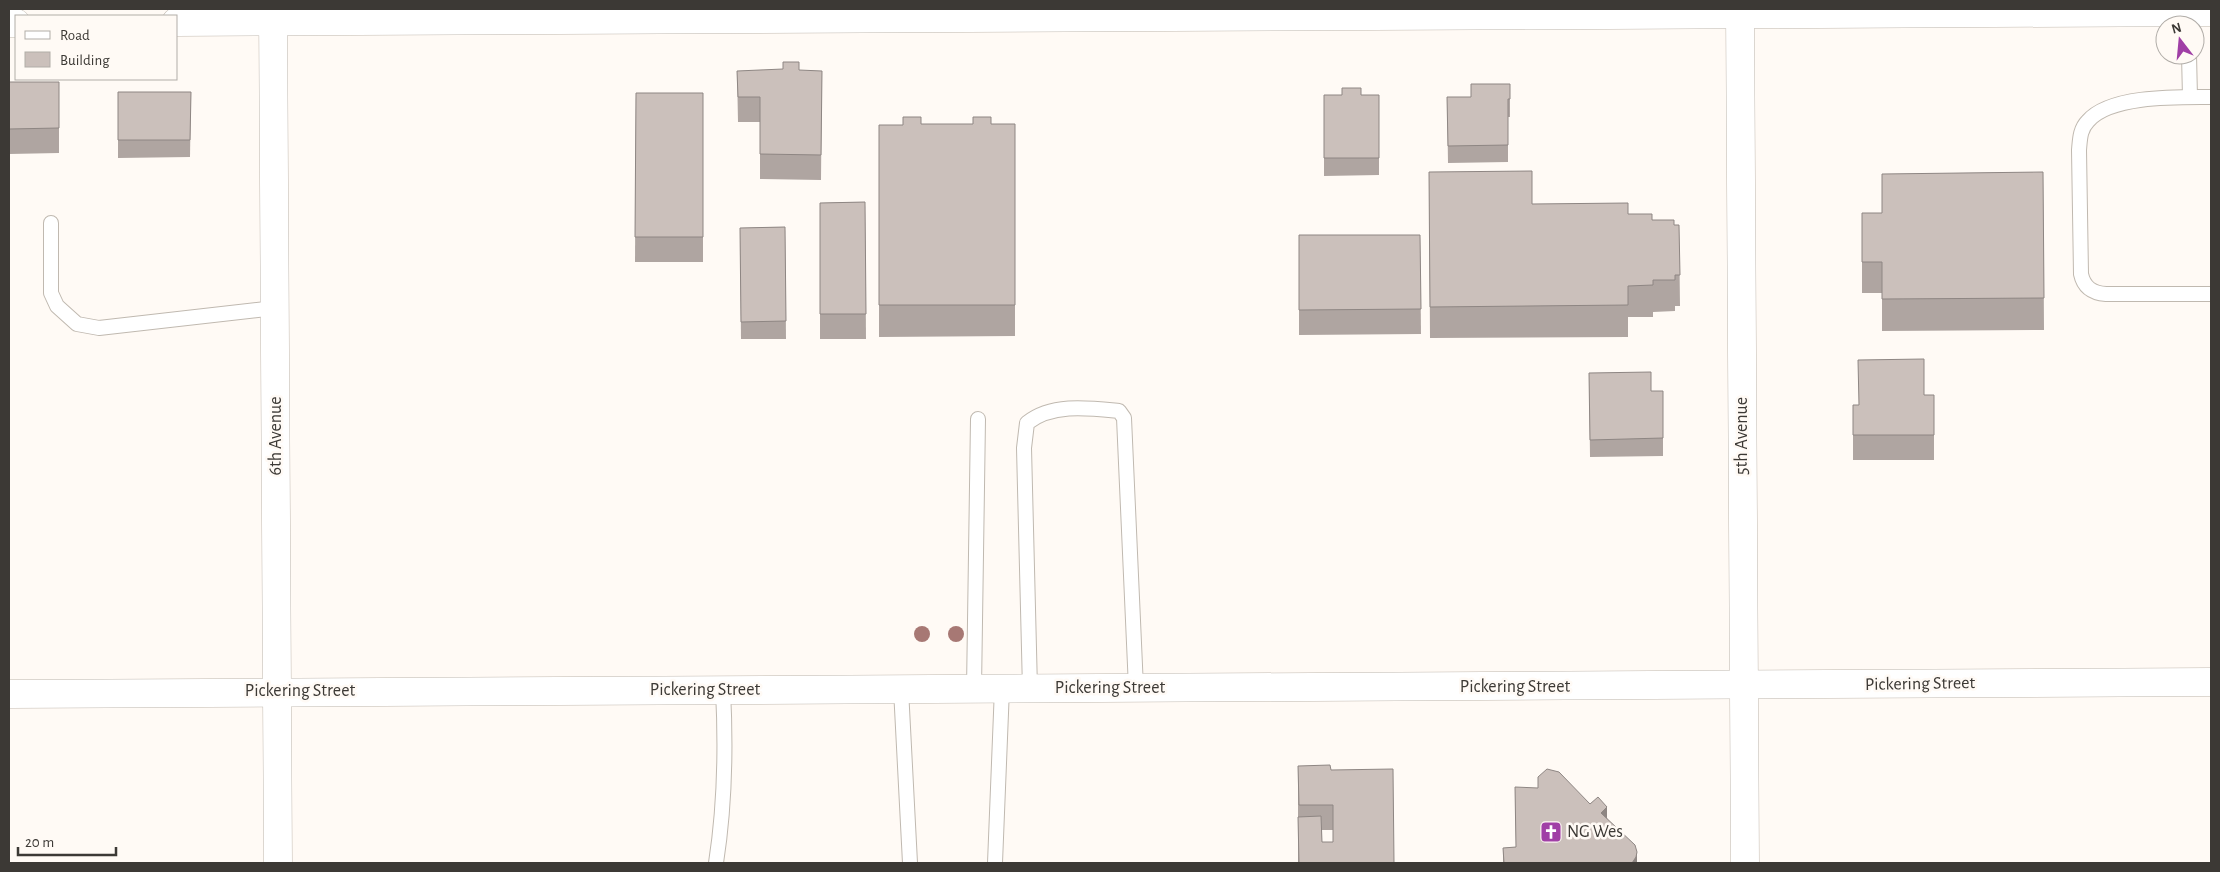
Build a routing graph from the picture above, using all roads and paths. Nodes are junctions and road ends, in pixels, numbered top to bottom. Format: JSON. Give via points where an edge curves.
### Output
{"nodes":[{"id":1,"x":2067,"y":11,"type":"edge"},
{"id":2,"x":1740,"y":12,"type":"edge"},
{"id":3,"x":273,"y":15,"type":"edge"},
{"id":4,"x":2155,"y":15,"type":"edge"},
{"id":5,"x":178,"y":22,"type":"edge"},
{"id":6,"x":2189,"y":65,"type":"edge"},
{"id":7,"x":2190,"y":97,"type":"junction"},
{"id":8,"x":2211,"y":97,"type":"edge"},
{"id":9,"x":51,"y":223,"type":"dead end"},
{"id":10,"x":2211,"y":294,"type":"edge"},
{"id":11,"x":275,"y":308,"type":"junction"},
{"id":12,"x":978,"y":419,"type":"dead end"},
{"id":13,"x":2211,"y":682,"type":"edge"},
{"id":14,"x":1744,"y":686,"type":"junction"},
{"id":15,"x":1002,"y":688,"type":"junction"},
{"id":16,"x":1030,"y":688,"type":"junction"},
{"id":17,"x":1136,"y":688,"type":"junction"},
{"id":18,"x":901,"y":689,"type":"junction"},
{"id":19,"x":974,"y":689,"type":"junction"},
{"id":20,"x":723,"y":690,"type":"junction"},
{"id":21,"x":277,"y":691,"type":"junction"},
{"id":22,"x":9,"y":694,"type":"edge"},
{"id":23,"x":278,"y":863,"type":"edge"},
{"id":24,"x":716,"y":863,"type":"edge"},
{"id":25,"x":910,"y":863,"type":"edge"},
{"id":26,"x":996,"y":863,"type":"edge"},
{"id":27,"x":1745,"y":863,"type":"edge"}],
"edges":[{"from":1,"to":2,"type":"street"},
{"from":1,"to":4,"type":"street"},
{"from":2,"to":3,"type":"street"},
{"from":2,"to":14,"type":"street","name":"5th Avenue"},
{"from":3,"to":5,"type":"street"},
{"from":3,"to":11,"type":"street","name":"6th Avenue"},
{"from":6,"to":7,"type":"lane"},
{"from":7,"to":8,"type":"lane"},
{"from":7,"to":10,"type":"lane","via":[[2114,104],[2088,120],[2080,136],[2082,281],[2095,293]]},
{"from":9,"to":11,"type":"lane","via":[[51,293],[57,306],[77,324],[98,328]]},
{"from":11,"to":21,"type":"street","name":"6th Avenue"},
{"from":12,"to":19,"type":"lane"},
{"from":13,"to":14,"type":"street","name":"Pickering Street"},
{"from":14,"to":17,"type":"street","name":"Pickering Street"},
{"from":14,"to":27,"type":"street","name":"5th Avenue"},
{"from":15,"to":16,"type":"street","name":"Pickering Street"},
{"from":15,"to":19,"type":"street","name":"Pickering Street"},
{"from":15,"to":26,"type":"lane"},
{"from":16,"to":17,"type":"street","name":"Pickering Street"},
{"from":16,"to":17,"type":"lane","via":[[1024,448],[1028,423],[1037,416],[1058,410],[1096,409],[1118,411],[1124,418]]},
{"from":18,"to":19,"type":"street","name":"Pickering Street"},
{"from":18,"to":20,"type":"street","name":"Pickering Street"},
{"from":18,"to":25,"type":"lane"},
{"from":20,"to":21,"type":"street","name":"Pickering Street"},
{"from":20,"to":24,"type":"lane","via":[[726,750]]},
{"from":21,"to":22,"type":"street","name":"Pickering Street"},
{"from":21,"to":23,"type":"street","name":"6th Avenue"}]}
